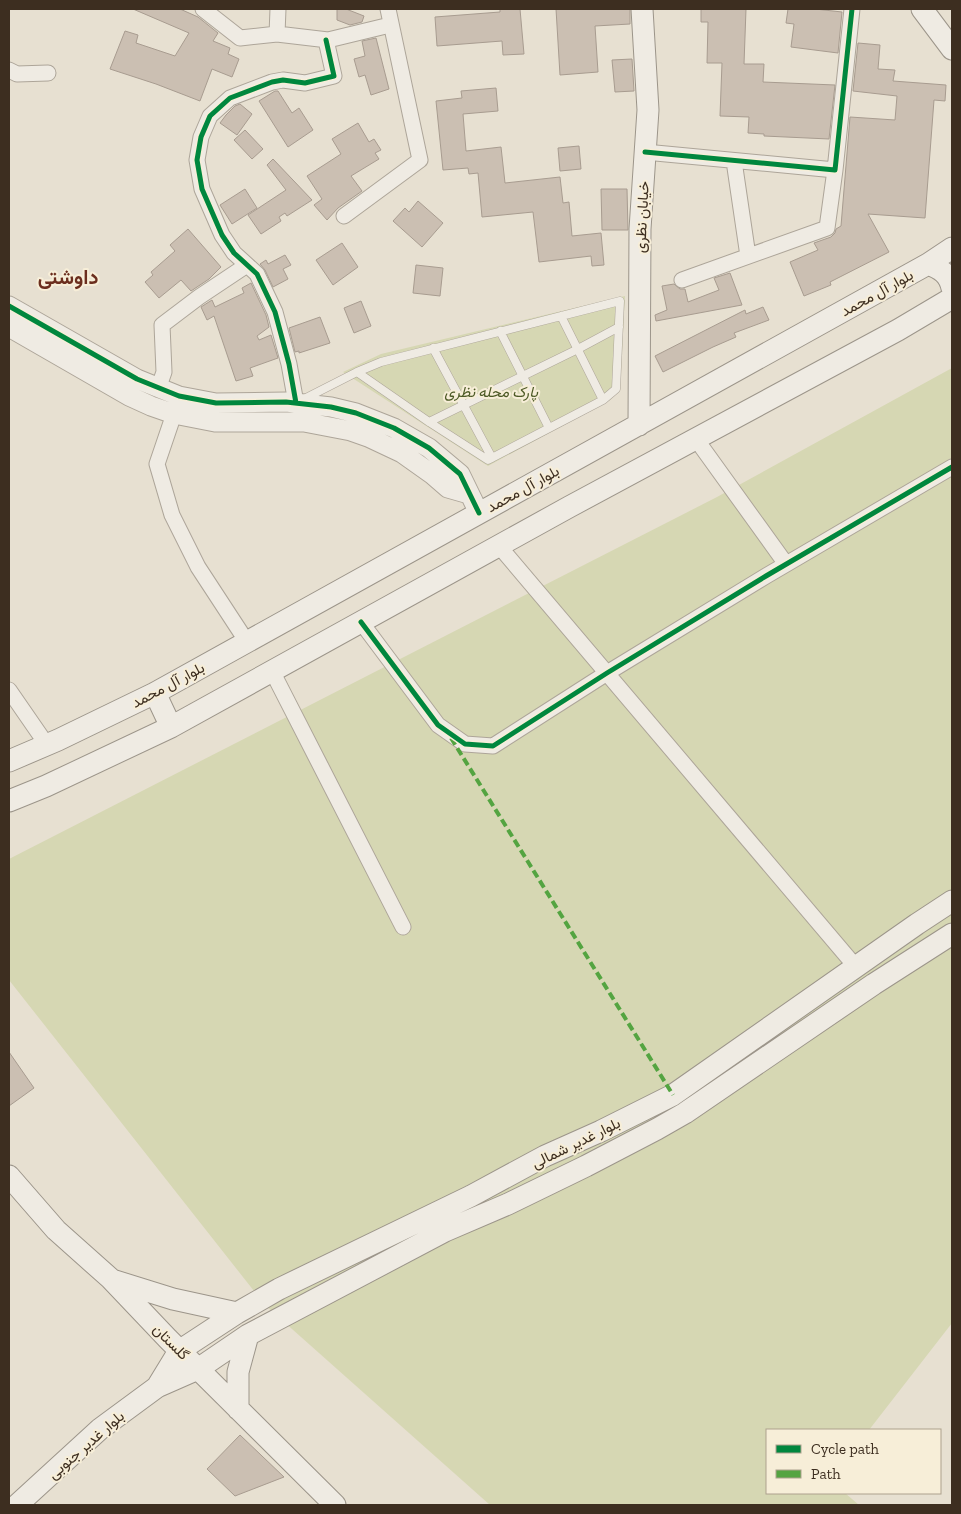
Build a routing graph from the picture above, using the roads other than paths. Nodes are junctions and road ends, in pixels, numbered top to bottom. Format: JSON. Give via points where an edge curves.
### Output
{"nodes":[{"id":1,"x":204,"y":9,"type":"edge"},
{"id":2,"x":278,"y":9,"type":"edge"},
{"id":3,"x":388,"y":9,"type":"edge"},
{"id":4,"x":642,"y":9,"type":"edge"},
{"id":5,"x":852,"y":9,"type":"edge"},
{"id":6,"x":922,"y":9,"type":"edge"},
{"id":7,"x":390,"y":25,"type":"junction"},
{"id":8,"x":277,"y":34,"type":"junction"},
{"id":9,"x":326,"y":40,"type":"junction"},
{"id":10,"x":952,"y":49,"type":"edge"},
{"id":11,"x":9,"y":70,"type":"edge"},
{"id":12,"x":48,"y":74,"type":"dead end"},
{"id":13,"x":645,"y":152,"type":"junction"},
{"id":14,"x":734,"y":161,"type":"junction"},
{"id":15,"x":835,"y":170,"type":"junction"},
{"id":16,"x":344,"y":216,"type":"dead end"},
{"id":17,"x":952,"y":248,"type":"edge"},
{"id":18,"x":748,"y":256,"type":"junction"},
{"id":19,"x":928,"y":264,"type":"junction"},
{"id":20,"x":247,"y":265,"type":"junction"},
{"id":21,"x":682,"y":280,"type":"dead end"},
{"id":22,"x":951,"y":294,"type":"edge"},
{"id":23,"x":9,"y":306,"type":"edge"},
{"id":24,"x":561,"y":316,"type":"junction"},
{"id":25,"x":9,"y":327,"type":"edge"},
{"id":26,"x":619,"y":327,"type":"junction"},
{"id":27,"x":500,"y":331,"type":"junction"},
{"id":28,"x":433,"y":348,"type":"junction"},
{"id":29,"x":578,"y":349,"type":"junction"},
{"id":30,"x":356,"y":372,"type":"junction"},
{"id":31,"x":523,"y":376,"type":"junction"},
{"id":32,"x":158,"y":389,"type":"junction"},
{"id":33,"x":603,"y":400,"type":"junction"},
{"id":34,"x":296,"y":403,"type":"junction"},
{"id":35,"x":464,"y":405,"type":"junction"},
{"id":36,"x":174,"y":414,"type":"junction"},
{"id":37,"x":430,"y":422,"type":"junction"},
{"id":38,"x":639,"y":425,"type":"junction"},
{"id":39,"x":550,"y":428,"type":"junction"},
{"id":40,"x":696,"y":439,"type":"junction"},
{"id":41,"x":492,"y":458,"type":"junction"},
{"id":42,"x":952,"y":467,"type":"edge"},
{"id":43,"x":469,"y":494,"type":"junction"},
{"id":44,"x":479,"y":513,"type":"junction"},
{"id":45,"x":499,"y":546,"type":"junction"},
{"id":46,"x":786,"y":564,"type":"junction"},
{"id":47,"x":361,"y":622,"type":"junction"},
{"id":48,"x":247,"y":642,"type":"junction"},
{"id":49,"x":272,"y":671,"type":"junction"},
{"id":50,"x":606,"y":672,"type":"junction"},
{"id":51,"x":9,"y":690,"type":"edge"},
{"id":52,"x":155,"y":693,"type":"junction"},
{"id":53,"x":171,"y":726,"type":"junction"},
{"id":54,"x":47,"y":744,"type":"junction"},
{"id":55,"x":9,"y":761,"type":"edge"},
{"id":56,"x":9,"y":800,"type":"edge"},
{"id":57,"x":952,"y":901,"type":"edge"},
{"id":58,"x":403,"y":927,"type":"dead end"},
{"id":59,"x":952,"y":934,"type":"edge"},
{"id":60,"x":856,"y":967,"type":"junction"},
{"id":61,"x":9,"y":1176,"type":"edge"},
{"id":62,"x":110,"y":1279,"type":"junction"},
{"id":63,"x":237,"y":1313,"type":"junction"},
{"id":64,"x":248,"y":1335,"type":"junction"},
{"id":65,"x":179,"y":1351,"type":"junction"},
{"id":66,"x":198,"y":1369,"type":"junction"},
{"id":67,"x":157,"y":1387,"type":"junction"},
{"id":68,"x":238,"y":1409,"type":"junction"},
{"id":69,"x":17,"y":1505,"type":"edge"},
{"id":70,"x":335,"y":1505,"type":"edge"}],
"edges":[{"from":1,"to":8,"type":"street","via":[[240,38]]},
{"from":2,"to":8,"type":"street"},
{"from":3,"to":7,"type":"street"},
{"from":4,"to":13,"type":"main road","name":"خیابان نظری","via":[[648,110]]},
{"from":5,"to":15,"type":"street"},
{"from":6,"to":10,"type":"main road"},
{"from":7,"to":9,"type":"street"},
{"from":7,"to":16,"type":"street","via":[[420,160]]},
{"from":8,"to":9,"type":"street"},
{"from":9,"to":20,"type":"street","via":[[334,76],[305,83],[277,81],[230,98],[210,116],[201,137],[197,160],[202,189],[222,235]]},
{"from":11,"to":12,"type":"street","via":[[17,74]]},
{"from":13,"to":14,"type":"street"},
{"from":13,"to":38,"type":"main road","name":"خیابان نظری","via":[[640,229]]},
{"from":14,"to":15,"type":"street"},
{"from":14,"to":18,"type":"street"},
{"from":15,"to":18,"type":"street","via":[[827,228]]},
{"from":17,"to":19,"type":"main road","name":"بلوار آل محمد"},
{"from":18,"to":21,"type":"street"},
{"from":19,"to":22,"type":"main road","via":[[944,272],[951,282]]},
{"from":19,"to":38,"type":"main road","name":"بلوار آل محمد"},
{"from":20,"to":32,"type":"street","via":[[162,325],[164,372]]},
{"from":20,"to":34,"type":"street","via":[[257,274],[276,312]]},
{"from":22,"to":40,"type":"main road"},
{"from":23,"to":32,"type":"street"},
{"from":24,"to":26,"type":"lane","via":[[620,302]]},
{"from":24,"to":27,"type":"lane"},
{"from":24,"to":29,"type":"lane"},
{"from":25,"to":36,"type":"street","via":[[129,396]]},
{"from":26,"to":29,"type":"lane"},
{"from":26,"to":33,"type":"lane","via":[[616,389]]},
{"from":27,"to":28,"type":"lane"},
{"from":27,"to":31,"type":"lane"},
{"from":28,"to":30,"type":"lane"},
{"from":28,"to":35,"type":"lane"},
{"from":29,"to":31,"type":"lane"},
{"from":29,"to":33,"type":"lane"},
{"from":30,"to":34,"type":"lane"},
{"from":30,"to":37,"type":"lane"},
{"from":31,"to":35,"type":"lane"},
{"from":31,"to":39,"type":"lane"},
{"from":32,"to":34,"type":"street","via":[[216,403]]},
{"from":33,"to":39,"type":"lane"},
{"from":34,"to":43,"type":"street","via":[[356,413],[394,428],[429,448],[460,474]]},
{"from":35,"to":37,"type":"lane"},
{"from":35,"to":41,"type":"lane"},
{"from":36,"to":43,"type":"street","via":[[223,422],[304,422],[351,431],[402,453],[448,488]]},
{"from":36,"to":48,"type":"street","via":[[157,464],[172,515],[198,567]]},
{"from":37,"to":41,"type":"lane","via":[[488,460]]},
{"from":38,"to":44,"type":"main road","name":"بلوار آل محمد"},
{"from":39,"to":41,"type":"lane"},
{"from":40,"to":45,"type":"main road"},
{"from":40,"to":46,"type":"street"},
{"from":42,"to":46,"type":"street"},
{"from":43,"to":44,"type":"street"},
{"from":44,"to":48,"type":"main road","name":"بلوار آل محمد"},
{"from":45,"to":47,"type":"main road"},
{"from":45,"to":50,"type":"street"},
{"from":46,"to":50,"type":"street"},
{"from":47,"to":49,"type":"main road"},
{"from":47,"to":50,"type":"street","via":[[438,725],[465,744],[493,746]]},
{"from":48,"to":52,"type":"main road","name":"بلوار آل محمد"},
{"from":49,"to":53,"type":"main road"},
{"from":49,"to":58,"type":"street"},
{"from":50,"to":60,"type":"street"},
{"from":51,"to":54,"type":"street"},
{"from":52,"to":53,"type":"main road"},
{"from":52,"to":54,"type":"main road","name":"بلوار آل محمد"},
{"from":53,"to":56,"type":"main road","via":[[46,786]]},
{"from":54,"to":55,"type":"main road","name":"بلوار آل محمد"},
{"from":57,"to":60,"type":"main road","name":"بلوار غدیر شمالی"},
{"from":59,"to":64,"type":"main road","name":"بلوار غدیر شمالی","via":[[657,1129],[517,1200],[446,1231]]},
{"from":60,"to":63,"type":"main road","name":"بلوار غدیر شمالی","via":[[673,1094],[279,1289]]},
{"from":61,"to":62,"type":"main road","name":"گلستان","via":[[56,1230]]},
{"from":62,"to":63,"type":"main road","via":[[173,1299]]},
{"from":62,"to":65,"type":"main road","name":"گلستان"},
{"from":63,"to":65,"type":"main road","name":"بلوار غدیر شمالی"},
{"from":64,"to":66,"type":"main road","name":"بلوار غدیر شمالی"},
{"from":64,"to":68,"type":"main road","via":[[238,1372]]},
{"from":65,"to":66,"type":"main road","name":"گلستان"},
{"from":65,"to":67,"type":"main road","name":"بلوار غدیر جنوبی"},
{"from":66,"to":67,"type":"main road","name":"بلوار غدیر جنوبی"},
{"from":66,"to":68,"type":"main road","name":"گلستان"},
{"from":67,"to":69,"type":"main road","name":"بلوار غدیر جنوبی","via":[[100,1429]]},
{"from":68,"to":70,"type":"main road","name":"گلستان"}]}
